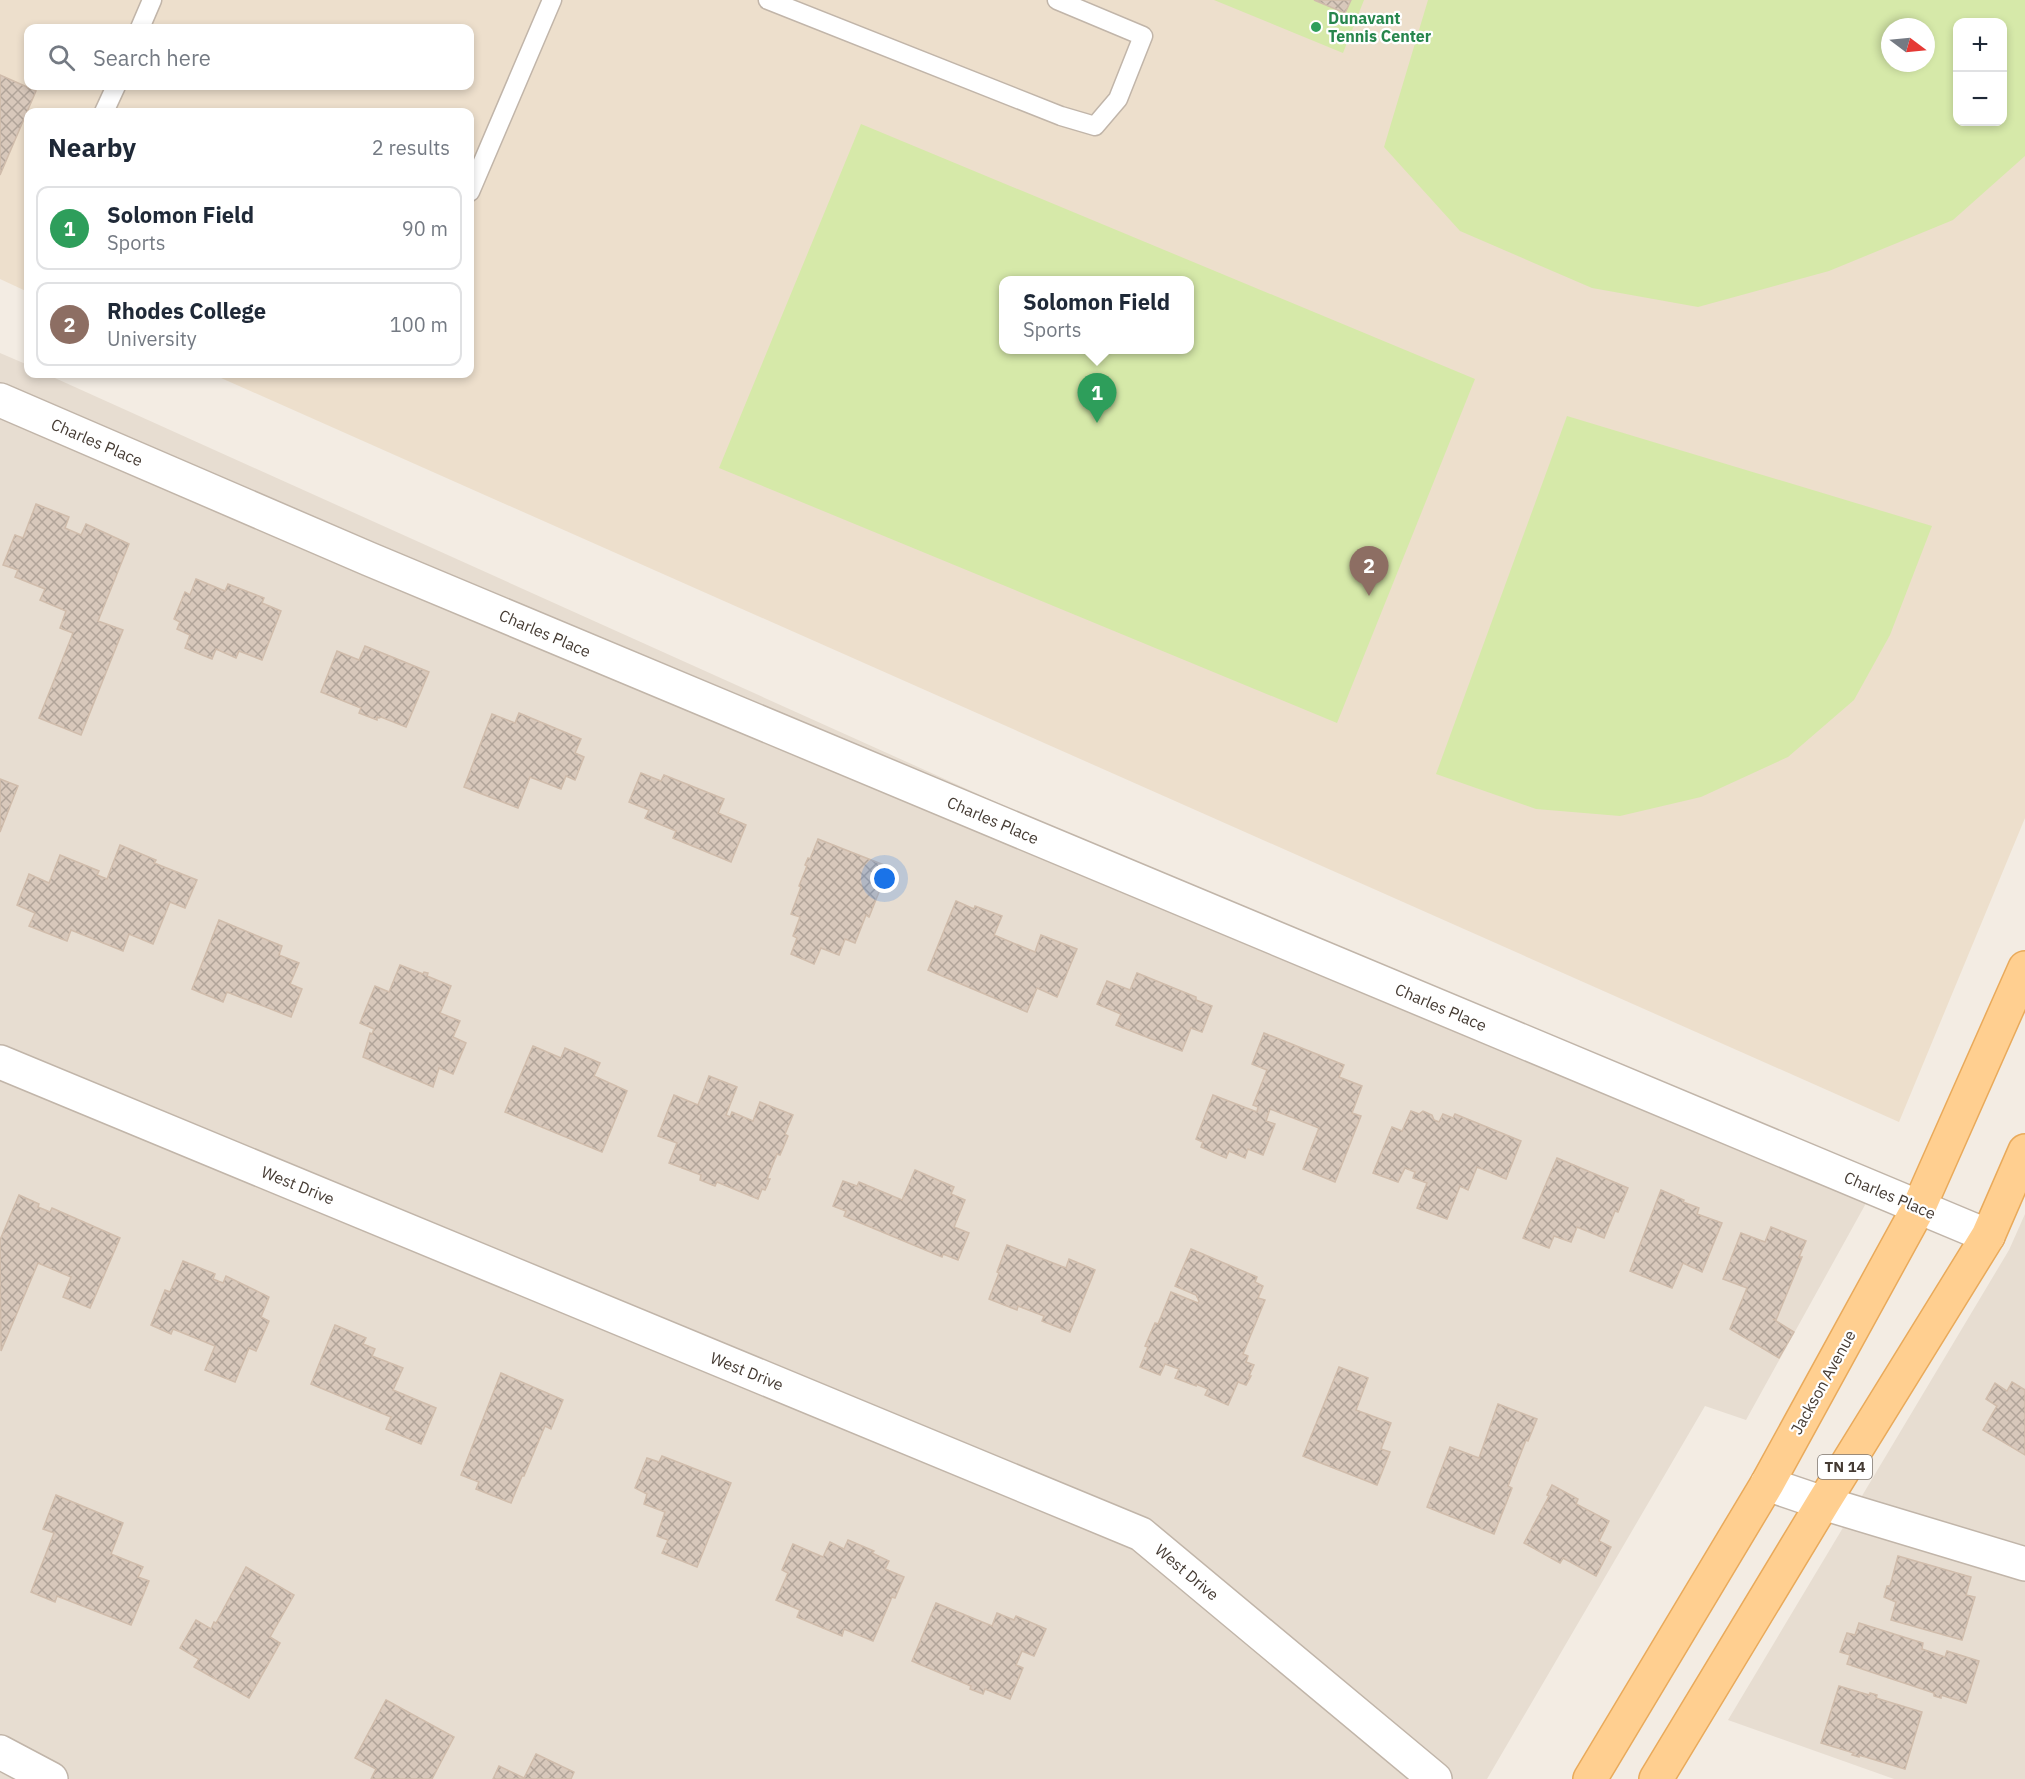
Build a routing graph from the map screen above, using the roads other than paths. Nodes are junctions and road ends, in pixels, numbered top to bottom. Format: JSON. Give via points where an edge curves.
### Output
{"nodes":[{"id":1,"x":152,"y":0,"type":"edge"},
{"id":2,"x":552,"y":0,"type":"edge"},
{"id":3,"x":768,"y":0,"type":"edge"},
{"id":4,"x":1057,"y":0,"type":"edge"},
{"id":5,"x":142,"y":24,"type":"edge"},
{"id":6,"x":114,"y":90,"type":"edge"},
{"id":7,"x":106,"y":108,"type":"edge"},
{"id":8,"x":474,"y":183,"type":"edge"},
{"id":9,"x":0,"y":400,"type":"edge"},
{"id":10,"x":2025,"y":968,"type":"edge"},
{"id":11,"x":0,"y":1062,"type":"edge"},
{"id":12,"x":2025,"y":1151,"type":"edge"},
{"id":13,"x":1919,"y":1207,"type":"junction"},
{"id":14,"x":1988,"y":1236,"type":"junction"},
{"id":15,"x":1767,"y":1484,"type":"junction"},
{"id":16,"x":1823,"y":1503,"type":"junction"},
{"id":17,"x":2025,"y":1564,"type":"edge"},
{"id":18,"x":0,"y":1752,"type":"edge"},
{"id":19,"x":51,"y":1779,"type":"edge"},
{"id":20,"x":1436,"y":1779,"type":"edge"},
{"id":21,"x":1590,"y":1779,"type":"edge"},
{"id":22,"x":1656,"y":1779,"type":"edge"}],
"edges":[{"from":1,"to":5,"type":"lane"},
{"from":2,"to":8,"type":"lane"},
{"from":3,"to":4,"type":"lane","via":[[1050,112],[1095,126],[1118,99],[1143,36]]},
{"from":6,"to":7,"type":"lane"},
{"from":9,"to":13,"type":"street","name":"Charles Place","via":[[380,564]]},
{"from":10,"to":13,"type":"main road","name":"Jackson Avenue"},
{"from":11,"to":20,"type":"street","name":"West Drive","via":[[1141,1534]]},
{"from":12,"to":14,"type":"main road","number":"TN 14"},
{"from":13,"to":14,"type":"street","name":"Charles Place"},
{"from":13,"to":15,"type":"main road","name":"Jackson Avenue"},
{"from":14,"to":16,"type":"main road","number":"TN 14"},
{"from":15,"to":16,"type":"street"},
{"from":15,"to":21,"type":"main road","name":"Jackson Avenue"},
{"from":16,"to":17,"type":"street"},
{"from":16,"to":22,"type":"main road","number":"TN 14"},
{"from":18,"to":19,"type":"street"}]}
